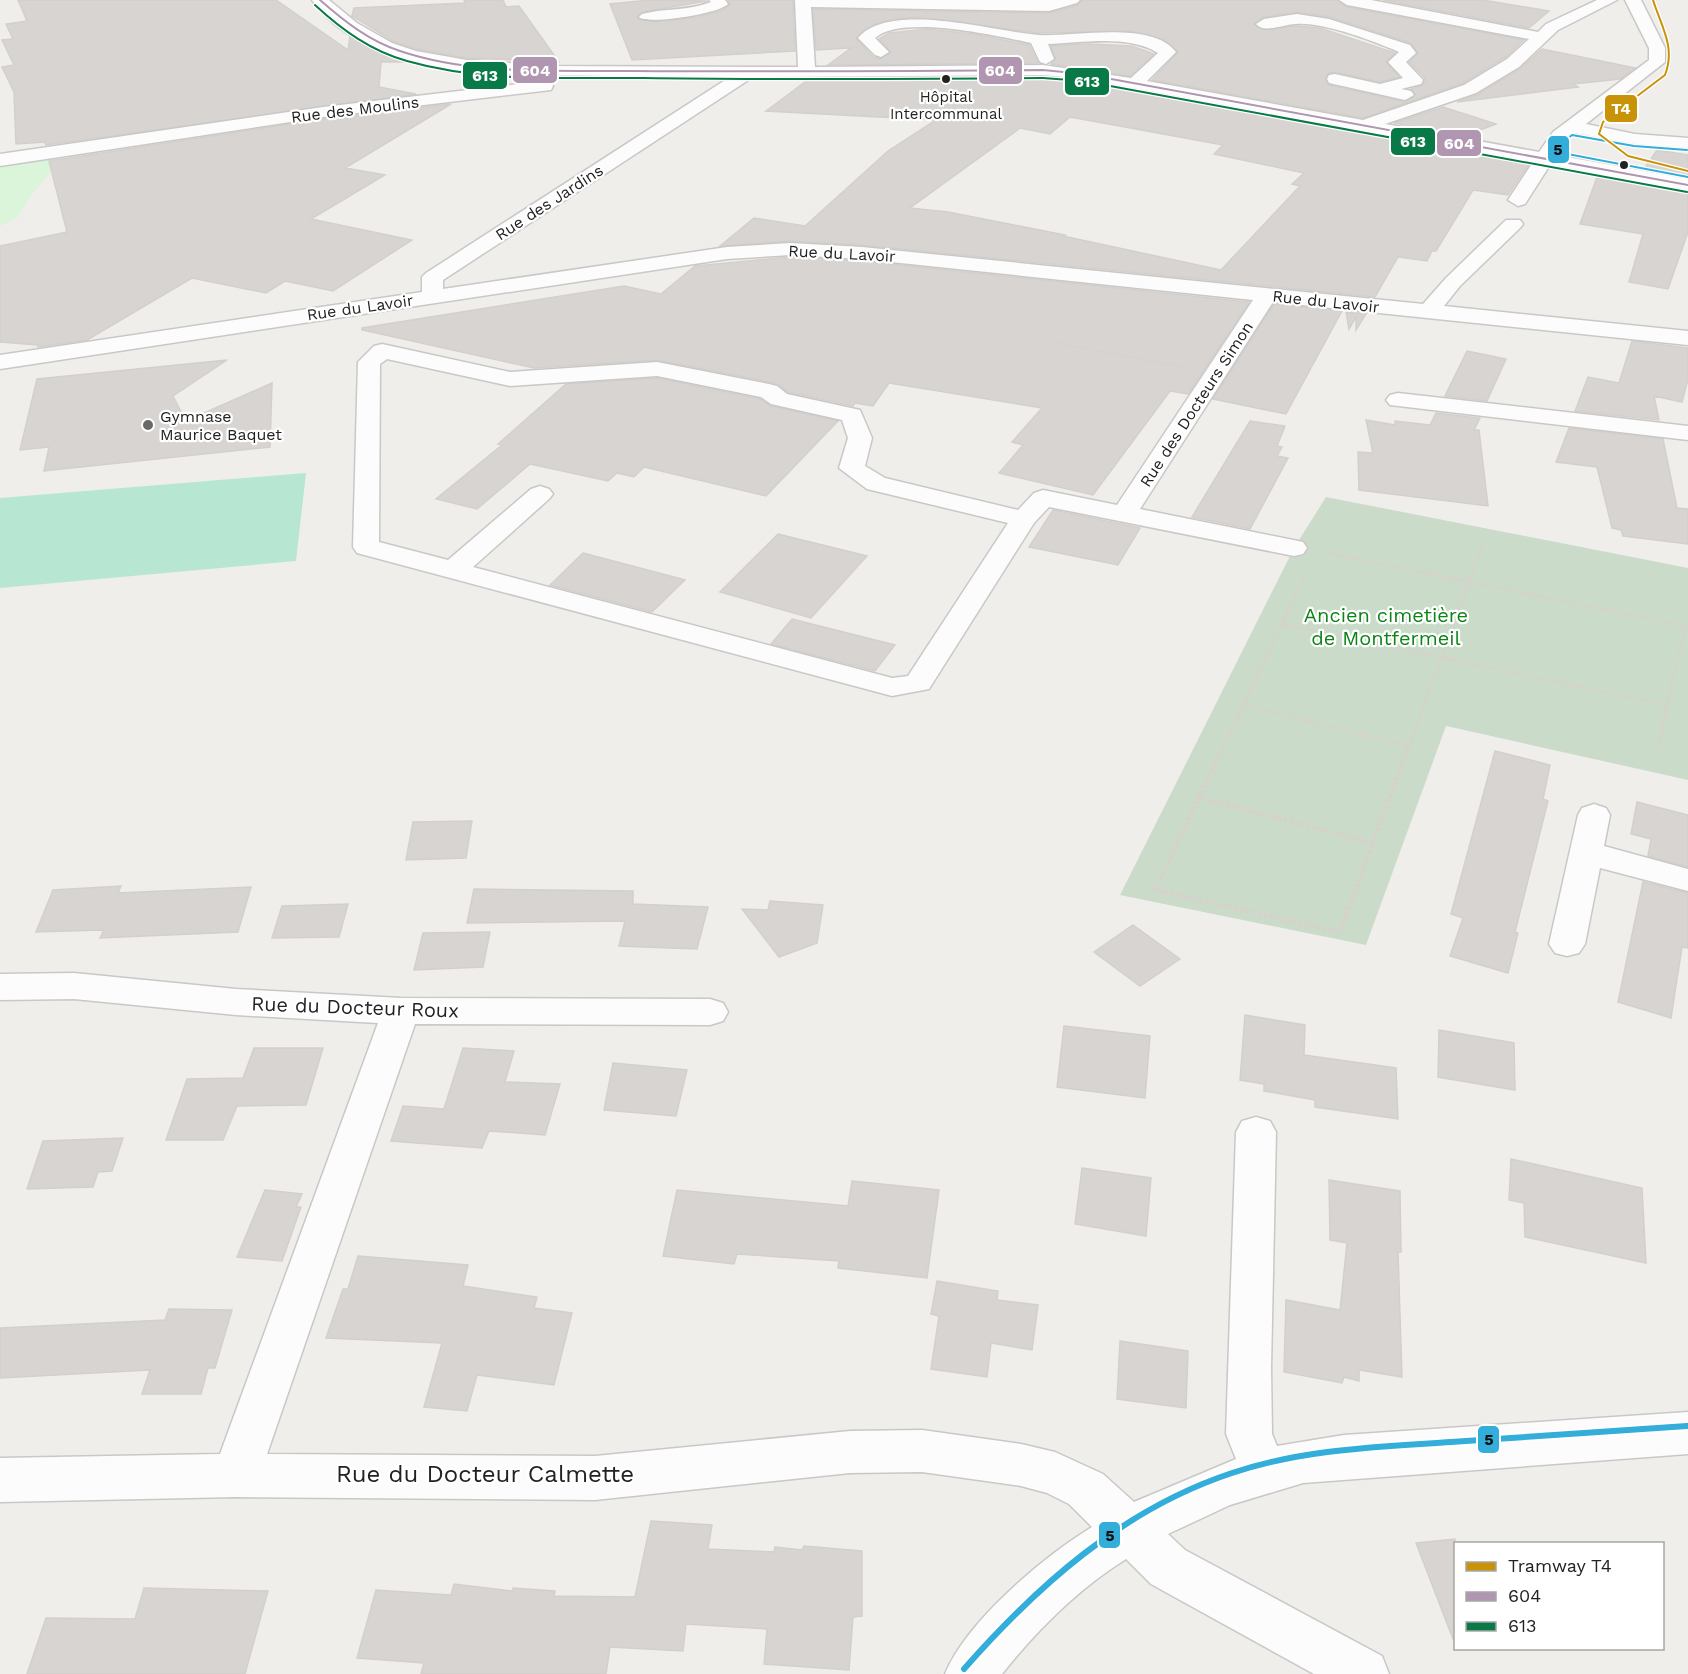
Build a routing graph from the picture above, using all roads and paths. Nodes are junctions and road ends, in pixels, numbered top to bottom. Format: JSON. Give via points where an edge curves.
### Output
{"nodes":[{"id":1,"x":320,"y":0,"type":"edge"},
{"id":2,"x":717,"y":0,"type":"edge"},
{"id":3,"x":1072,"y":0,"type":"edge"},
{"id":4,"x":1347,"y":0,"type":"edge"},
{"id":5,"x":1609,"y":0,"type":"edge"},
{"id":6,"x":1633,"y":0,"type":"edge"},
{"id":7,"x":803,"y":2,"type":"edge"},
{"id":8,"x":647,"y":17,"type":"dead end"},
{"id":9,"x":1264,"y":24,"type":"dead end"},
{"id":10,"x":1541,"y":37,"type":"junction"},
{"id":11,"x":828,"y":52,"type":"dead end"},
{"id":12,"x":860,"y":52,"type":"dead end"},
{"id":13,"x":881,"y":52,"type":"junction"},
{"id":14,"x":902,"y":52,"type":"dead end"},
{"id":15,"x":806,"y":53,"type":"junction"},
{"id":16,"x":987,"y":54,"type":"dead end"},
{"id":17,"x":1043,"y":56,"type":"junction"},
{"id":18,"x":750,"y":72,"type":"junction"},
{"id":19,"x":807,"y":72,"type":"junction"},
{"id":20,"x":711,"y":73,"type":"junction"},
{"id":21,"x":646,"y":75,"type":"junction"},
{"id":22,"x":1335,"y":79,"type":"dead end"},
{"id":23,"x":1136,"y":82,"type":"junction"},
{"id":24,"x":1385,"y":88,"type":"junction"},
{"id":25,"x":1430,"y":103,"type":"junction"},
{"id":26,"x":686,"y":114,"type":"junction"},
{"id":27,"x":1365,"y":125,"type":"junction"},
{"id":28,"x":1570,"y":128,"type":"junction"},
{"id":29,"x":1688,"y":134,"type":"edge"},
{"id":30,"x":1679,"y":142,"type":"edge"},
{"id":31,"x":1546,"y":158,"type":"junction"},
{"id":32,"x":0,"y":160,"type":"edge"},
{"id":33,"x":1688,"y":185,"type":"edge"},
{"id":34,"x":1518,"y":200,"type":"dead end"},
{"id":35,"x":1513,"y":224,"type":"dead end"},
{"id":36,"x":1267,"y":295,"type":"junction"},
{"id":37,"x":432,"y":297,"type":"junction"},
{"id":38,"x":378,"y":305,"type":"junction"},
{"id":39,"x":1429,"y":311,"type":"junction"},
{"id":40,"x":1688,"y":338,"type":"edge"},
{"id":41,"x":1052,"y":342,"type":"dead end"},
{"id":42,"x":382,"y":351,"type":"junction"},
{"id":43,"x":0,"y":362,"type":"edge"},
{"id":44,"x":1216,"y":373,"type":"junction"},
{"id":45,"x":1398,"y":400,"type":"dead end"},
{"id":46,"x":1688,"y":433,"type":"edge"},
{"id":47,"x":540,"y":494,"type":"dead end"},
{"id":48,"x":1124,"y":514,"type":"junction"},
{"id":49,"x":1024,"y":519,"type":"junction"},
{"id":50,"x":1484,"y":542,"type":"dead end"},
{"id":51,"x":1306,"y":549,"type":"joint"},
{"id":52,"x":453,"y":570,"type":"junction"},
{"id":53,"x":1307,"y":572,"type":"dead end"},
{"id":54,"x":1469,"y":582,"type":"junction"},
{"id":55,"x":1282,"y":624,"type":"junction"},
{"id":56,"x":1687,"y":626,"type":"edge"},
{"id":57,"x":1441,"y":657,"type":"junction"},
{"id":58,"x":1243,"y":705,"type":"junction"},
{"id":59,"x":1667,"y":705,"type":"junction"},
{"id":60,"x":1409,"y":746,"type":"junction"},
{"id":61,"x":1658,"y":753,"type":"dead end"},
{"id":62,"x":1197,"y":797,"type":"junction"},
{"id":63,"x":1594,"y":815,"type":"dead end"},
{"id":64,"x":1373,"y":843,"type":"junction"},
{"id":65,"x":1587,"y":853,"type":"junction"},
{"id":66,"x":1688,"y":880,"type":"edge"},
{"id":67,"x":1567,"y":944,"type":"dead end"},
{"id":68,"x":0,"y":987,"type":"edge"},
{"id":69,"x":400,"y":1011,"type":"junction"},
{"id":70,"x":710,"y":1012,"type":"dead end"},
{"id":71,"x":1256,"y":1132,"type":"dead end"},
{"id":72,"x":1688,"y":1433,"type":"edge"},
{"id":73,"x":1264,"y":1471,"type":"junction"},
{"id":74,"x":236,"y":1475,"type":"junction"},
{"id":75,"x":0,"y":1480,"type":"edge"},
{"id":76,"x":1126,"y":1530,"type":"junction"},
{"id":77,"x":970,"y":1674,"type":"edge"},
{"id":78,"x":1364,"y":1674,"type":"edge"}],
"edges":[{"from":1,"to":21,"type":"street","via":[[356,31],[379,44],[443,62]]},
{"from":2,"to":8,"type":"street","via":[[720,4],[712,8]]},
{"from":3,"to":7,"type":"street","via":[[1049,6]]},
{"from":4,"to":10,"type":"street"},
{"from":5,"to":10,"type":"street","via":[[1552,27]]},
{"from":6,"to":28,"type":"street","via":[[1658,48],[1657,62]]},
{"from":7,"to":15,"type":"street"},
{"from":9,"to":24,"type":"street","via":[[1310,20],[1404,48],[1408,53],[1395,62],[1415,80]]},
{"from":10,"to":25,"type":"street","via":[[1513,63],[1470,89]]},
{"from":11,"to":15,"type":"street"},
{"from":12,"to":13,"type":"street"},
{"from":13,"to":14,"type":"street"},
{"from":13,"to":17,"type":"street","via":[[866,38],[868,33],[902,22],[926,23]]},
{"from":15,"to":19,"type":"street"},
{"from":16,"to":17,"type":"street"},
{"from":17,"to":19,"type":"street","name":"Rue des Moulins"},
{"from":17,"to":23,"type":"street","via":[[1084,74]]},
{"from":17,"to":23,"type":"street","via":[[1075,49],[1132,55],[1152,66]]},
{"from":18,"to":19,"type":"street","name":"Rue des Moulins"},
{"from":18,"to":20,"type":"street","name":"Rue des Moulins"},
{"from":18,"to":26,"type":"street","name":"Rue des Jardins"},
{"from":20,"to":21,"type":"street","name":"Rue des Moulins"},
{"from":20,"to":26,"type":"street","name":"Rue des Jardins","via":[[715,80],[676,107]]},
{"from":21,"to":32,"type":"street","name":"Rue des Moulins","via":[[386,104]]},
{"from":22,"to":24,"type":"street"},
{"from":23,"to":27,"type":"street"},
{"from":24,"to":25,"type":"street"},
{"from":25,"to":27,"type":"street"},
{"from":26,"to":37,"type":"street","name":"Rue des Jardins","via":[[433,277]]},
{"from":27,"to":31,"type":"street"},
{"from":28,"to":30,"type":"street","via":[[1635,140]]},
{"from":28,"to":31,"type":"street","via":[[1554,141]]},
{"from":29,"to":30,"type":"street"},
{"from":31,"to":33,"type":"street"},
{"from":31,"to":34,"type":"street"},
{"from":35,"to":39,"type":"street"},
{"from":36,"to":37,"type":"street","name":"Rue du Lavoir","via":[[790,249],[727,253]]},
{"from":36,"to":39,"type":"street","name":"Rue du Lavoir"},
{"from":36,"to":44,"type":"street","name":"Rue des Docteurs Simon"},
{"from":37,"to":38,"type":"street","name":"Rue du Lavoir"},
{"from":38,"to":42,"type":"street"},
{"from":38,"to":43,"type":"street","name":"Rue du Lavoir"},
{"from":39,"to":40,"type":"street","name":"Rue du Lavoir"},
{"from":41,"to":44,"type":"path"},
{"from":42,"to":49,"type":"street","via":[[510,379],[657,369],[769,391],[779,399],[852,415],[860,438],[852,468],[876,484]]},
{"from":42,"to":52,"type":"street","via":[[369,362],[366,547]]},
{"from":44,"to":48,"type":"street","name":"Rue des Docteurs Simon"},
{"from":45,"to":46,"type":"street"},
{"from":47,"to":52,"type":"street"},
{"from":48,"to":49,"type":"street","via":[[1043,498]]},
{"from":48,"to":51,"type":"street"},
{"from":49,"to":52,"type":"street","via":[[918,683],[892,687]]},
{"from":50,"to":54,"type":"path"},
{"from":51,"to":54,"type":"path"},
{"from":53,"to":55,"type":"path"},
{"from":54,"to":56,"type":"path"},
{"from":54,"to":57,"type":"path"},
{"from":55,"to":57,"type":"path"},
{"from":55,"to":58,"type":"path"},
{"from":56,"to":59,"type":"path"},
{"from":57,"to":59,"type":"path"},
{"from":57,"to":60,"type":"path"},
{"from":58,"to":60,"type":"path"},
{"from":58,"to":62,"type":"path"},
{"from":59,"to":61,"type":"path"},
{"from":60,"to":64,"type":"path"},
{"from":62,"to":64,"type":"path"},
{"from":62,"to":64,"type":"path","via":[[1155,890],[1340,932]]},
{"from":63,"to":65,"type":"street"},
{"from":65,"to":66,"type":"street"},
{"from":65,"to":67,"type":"street"},
{"from":68,"to":69,"type":"street","name":"Rue du Docteur Roux","via":[[74,986],[236,1002]]},
{"from":69,"to":70,"type":"street","name":"Rue du Docteur Roux"},
{"from":69,"to":74,"type":"street"},
{"from":71,"to":73,"type":"street","via":[[1249,1434]]},
{"from":72,"to":73,"type":"street","via":[[1366,1456]]},
{"from":73,"to":76,"type":"street","via":[[1161,1511]]},
{"from":74,"to":75,"type":"street","name":"Rue du Docteur Calmette"},
{"from":74,"to":76,"type":"street","name":"Rue du Docteur Calmette","via":[[596,1478],[850,1452],[922,1451],[1021,1465],[1055,1474],[1086,1489]]},
{"from":76,"to":77,"type":"street","via":[[1022,1611]]},
{"from":76,"to":78,"type":"street","name":"Rue du Docteur Calmette","via":[[1168,1567]]}]}
